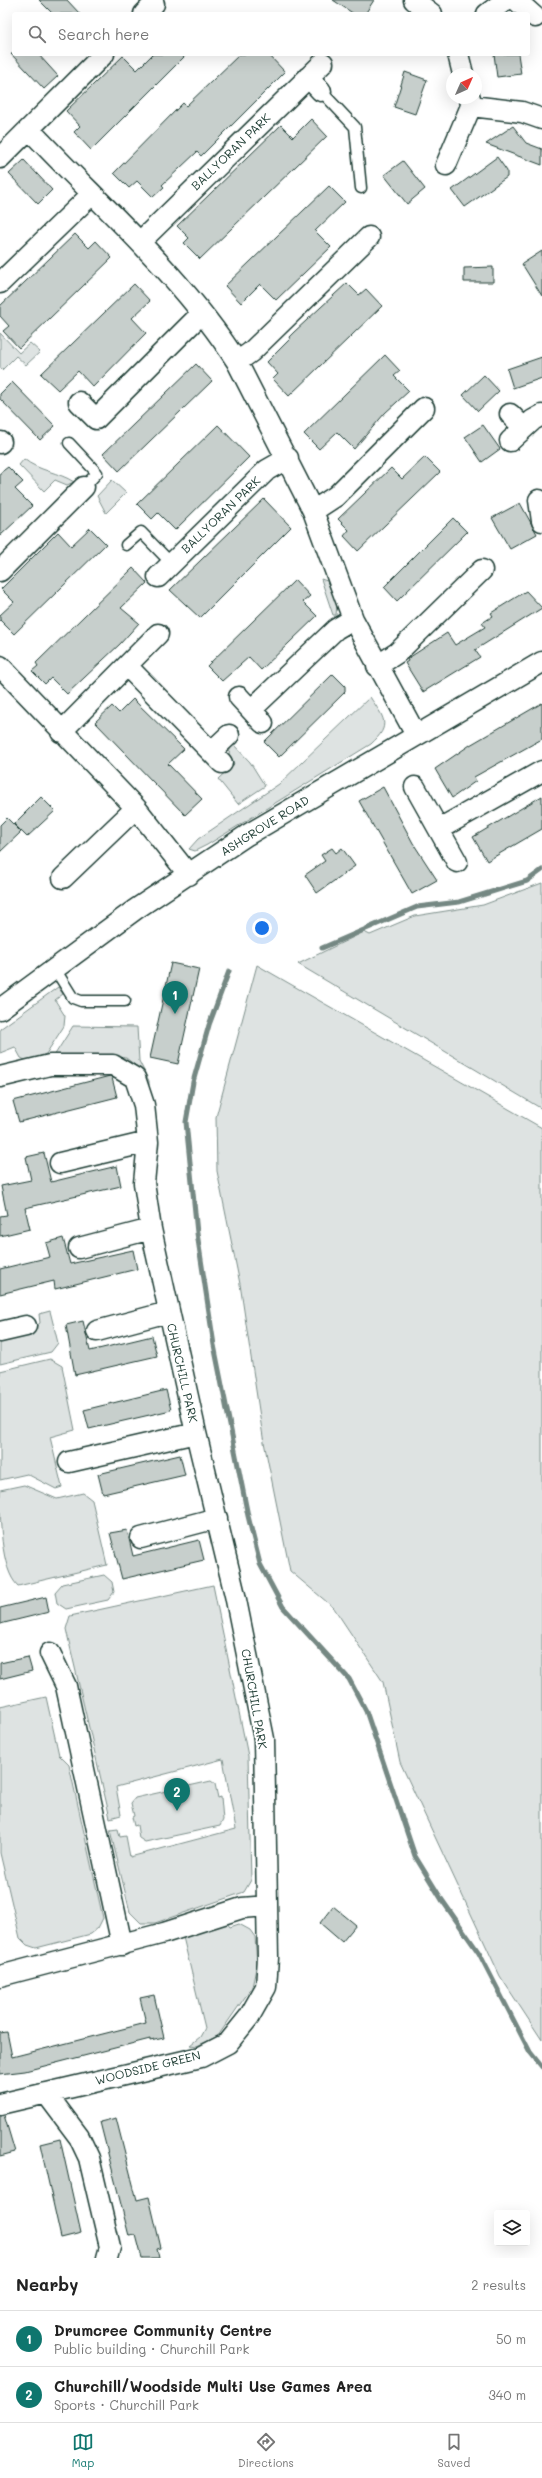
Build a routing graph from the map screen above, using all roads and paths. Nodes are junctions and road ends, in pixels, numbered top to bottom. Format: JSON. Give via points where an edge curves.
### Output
{"nodes":[{"id":1,"x":414,"y":0,"type":"edge"},
{"id":2,"x":506,"y":0,"type":"edge"},
{"id":3,"x":516,"y":0,"type":"edge"},
{"id":4,"x":429,"y":12,"type":"edge"},
{"id":5,"x":490,"y":12,"type":"edge"},
{"id":6,"x":529,"y":12,"type":"edge"},
{"id":7,"x":530,"y":13,"type":"edge"},
{"id":8,"x":535,"y":17,"type":"dead end"},
{"id":9,"x":102,"y":56,"type":"edge"},
{"id":10,"x":458,"y":56,"type":"edge"},
{"id":11,"x":322,"y":63,"type":"dead end"},
{"id":12,"x":462,"y":68,"type":"edge"},
{"id":13,"x":314,"y":84,"type":"junction"},
{"id":14,"x":469,"y":104,"type":"edge"},
{"id":15,"x":480,"y":104,"type":"edge"},
{"id":16,"x":542,"y":119,"type":"edge"},
{"id":17,"x":29,"y":129,"type":"junction"},
{"id":18,"x":0,"y":158,"type":"edge"},
{"id":19,"x":446,"y":165,"type":"dead end"},
{"id":20,"x":361,"y":188,"type":"dead end"},
{"id":21,"x":92,"y":194,"type":"junction"},
{"id":22,"x":369,"y":237,"type":"dead end"},
{"id":23,"x":140,"y":242,"type":"junction"},
{"id":24,"x":0,"y":283,"type":"edge"},
{"id":25,"x":202,"y":313,"type":"junction"},
{"id":26,"x":237,"y":362,"type":"junction"},
{"id":27,"x":79,"y":402,"type":"dead end"},
{"id":28,"x":424,"y":408,"type":"dead end"},
{"id":29,"x":510,"y":414,"type":"dead end"},
{"id":30,"x":542,"y":415,"type":"edge"},
{"id":31,"x":69,"y":443,"type":"dead end"},
{"id":32,"x":288,"y":458,"type":"junction"},
{"id":33,"x":84,"y":487,"type":"joint"},
{"id":34,"x":539,"y":500,"type":"dead end"},
{"id":35,"x":313,"y":511,"type":"junction"},
{"id":36,"x":542,"y":521,"type":"edge"},
{"id":37,"x":126,"y":546,"type":"dead end"},
{"id":38,"x":165,"y":570,"type":"joint"},
{"id":39,"x":482,"y":570,"type":"dead end"},
{"id":40,"x":0,"y":571,"type":"edge"},
{"id":41,"x":353,"y":619,"type":"junction"},
{"id":42,"x":158,"y":634,"type":"dead end"},
{"id":43,"x":542,"y":662,"type":"edge"},
{"id":44,"x":0,"y":666,"type":"edge"},
{"id":45,"x":126,"y":666,"type":"junction"},
{"id":46,"x":377,"y":666,"type":"junction"},
{"id":47,"x":251,"y":710,"type":"dead end"},
{"id":48,"x":61,"y":732,"type":"junction"},
{"id":49,"x":229,"y":735,"type":"dead end"},
{"id":50,"x":416,"y":735,"type":"junction"},
{"id":51,"x":542,"y":770,"type":"edge"},
{"id":52,"x":415,"y":787,"type":"dead end"},
{"id":53,"x":136,"y":808,"type":"junction"},
{"id":54,"x":439,"y":829,"type":"junction"},
{"id":55,"x":457,"y":862,"type":"dead end"},
{"id":56,"x":189,"y":875,"type":"junction"},
{"id":57,"x":63,"y":878,"type":"dead end"},
{"id":58,"x":55,"y":969,"type":"junction"},
{"id":59,"x":125,"y":1001,"type":"dead end"},
{"id":60,"x":0,"y":1009,"type":"edge"},
{"id":61,"x":0,"y":1077,"type":"edge"},
{"id":62,"x":148,"y":1142,"type":"junction"},
{"id":63,"x":60,"y":1163,"type":"dead end"},
{"id":64,"x":151,"y":1229,"type":"junction"},
{"id":65,"x":79,"y":1248,"type":"dead end"},
{"id":66,"x":168,"y":1312,"type":"junction"},
{"id":67,"x":26,"y":1326,"type":"dead end"},
{"id":68,"x":97,"y":1331,"type":"dead end"},
{"id":69,"x":0,"y":1332,"type":"edge"},
{"id":70,"x":196,"y":1433,"type":"junction"},
{"id":71,"x":69,"y":1462,"type":"dead end"},
{"id":72,"x":217,"y":1518,"type":"junction"},
{"id":73,"x":141,"y":1538,"type":"dead end"},
{"id":74,"x":50,"y":1653,"type":"dead end"},
{"id":75,"x":266,"y":1906,"type":"junction"},
{"id":76,"x":122,"y":1945,"type":"junction"},
{"id":77,"x":0,"y":1976,"type":"edge"},
{"id":78,"x":266,"y":1987,"type":"joint"},
{"id":79,"x":46,"y":2093,"type":"junction"},
{"id":80,"x":0,"y":2104,"type":"edge"},
{"id":81,"x":107,"y":2258,"type":"edge"}],
"edges":[{"from":1,"to":4,"type":"street"},
{"from":2,"to":5,"type":"street"},
{"from":3,"to":6,"type":"street"},
{"from":7,"to":8,"type":"street"},
{"from":9,"to":17,"type":"street"},
{"from":10,"to":12,"type":"street"},
{"from":11,"to":13,"type":"street","name":"BALLYORAN PARK"},
{"from":13,"to":20,"type":"lane","via":[[355,128]]},
{"from":13,"to":23,"type":"street","name":"BALLYORAN PARK"},
{"from":14,"to":19,"type":"street"},
{"from":15,"to":16,"type":"street","via":[[522,112]]},
{"from":17,"to":18,"type":"street"},
{"from":17,"to":21,"type":"street"},
{"from":21,"to":23,"type":"street"},
{"from":21,"to":24,"type":"street"},
{"from":22,"to":26,"type":"street","via":[[251,352]]},
{"from":23,"to":25,"type":"street"},
{"from":25,"to":26,"type":"street"},
{"from":25,"to":27,"type":"street","via":[[96,419]]},
{"from":26,"to":32,"type":"street"},
{"from":28,"to":35,"type":"street","via":[[336,496]]},
{"from":29,"to":30,"type":"street","via":[[518,435]]},
{"from":31,"to":33,"type":"lane","via":[[97,473]]},
{"from":32,"to":35,"type":"street"},
{"from":32,"to":38,"type":"street","name":"BALLYORAN PARK","via":[[267,470]]},
{"from":33,"to":40,"type":"street"},
{"from":34,"to":36,"type":"street"},
{"from":35,"to":41,"type":"street"},
{"from":37,"to":38,"type":"lane","via":[[141,532]]},
{"from":39,"to":46,"type":"street","via":[[397,653]]},
{"from":41,"to":46,"type":"street"},
{"from":41,"to":47,"type":"street","via":[[336,629]]},
{"from":42,"to":45,"type":"street"},
{"from":43,"to":50,"type":"street","name":"ASHGROVE ROAD"},
{"from":44,"to":48,"type":"street"},
{"from":45,"to":48,"type":"street"},
{"from":45,"to":49,"type":"street","via":[[217,757]]},
{"from":46,"to":50,"type":"street"},
{"from":48,"to":53,"type":"street"},
{"from":50,"to":56,"type":"street","name":"ASHGROVE ROAD","via":[[247,835]]},
{"from":51,"to":54,"type":"street"},
{"from":52,"to":54,"type":"street"},
{"from":53,"to":56,"type":"street"},
{"from":53,"to":57,"type":"street"},
{"from":54,"to":55,"type":"street"},
{"from":56,"to":58,"type":"street","name":"ASHGROVE ROAD"},
{"from":58,"to":59,"type":"lane","via":[[73,998]]},
{"from":58,"to":60,"type":"street","name":"ASHGROVE ROAD"},
{"from":61,"to":62,"type":"street","name":"CHURCHILL PARK","via":[[24,1069],[50,1065],[113,1065],[135,1078],[144,1105]]},
{"from":62,"to":63,"type":"street"},
{"from":62,"to":64,"type":"street","name":"CHURCHILL PARK","via":[[144,1183]]},
{"from":64,"to":65,"type":"street"},
{"from":64,"to":66,"type":"street","name":"CHURCHILL PARK"},
{"from":66,"to":68,"type":"street","name":"CHURCHILL PARK"},
{"from":66,"to":70,"type":"street","name":"CHURCHILL PARK"},
{"from":67,"to":69,"type":"street"},
{"from":70,"to":71,"type":"street","name":"CHURCHILL PARK"},
{"from":70,"to":72,"type":"street","name":"CHURCHILL PARK"},
{"from":72,"to":73,"type":"street"},
{"from":72,"to":75,"type":"street","name":"CHURCHILL PARK","via":[[264,1739]]},
{"from":74,"to":76,"type":"street","via":[[66,1686]]},
{"from":75,"to":76,"type":"street","via":[[242,1908]]},
{"from":75,"to":78,"type":"street","name":"CHURCHILL PARK"},
{"from":76,"to":77,"type":"street"},
{"from":78,"to":79,"type":"street","name":"WOODSIDE GREEN","via":[[249,2017],[228,2043],[201,2057]]},
{"from":79,"to":80,"type":"street","name":"WOODSIDE GREEN"},
{"from":79,"to":81,"type":"street","via":[[79,2137],[89,2158],[110,2247]]}]}
